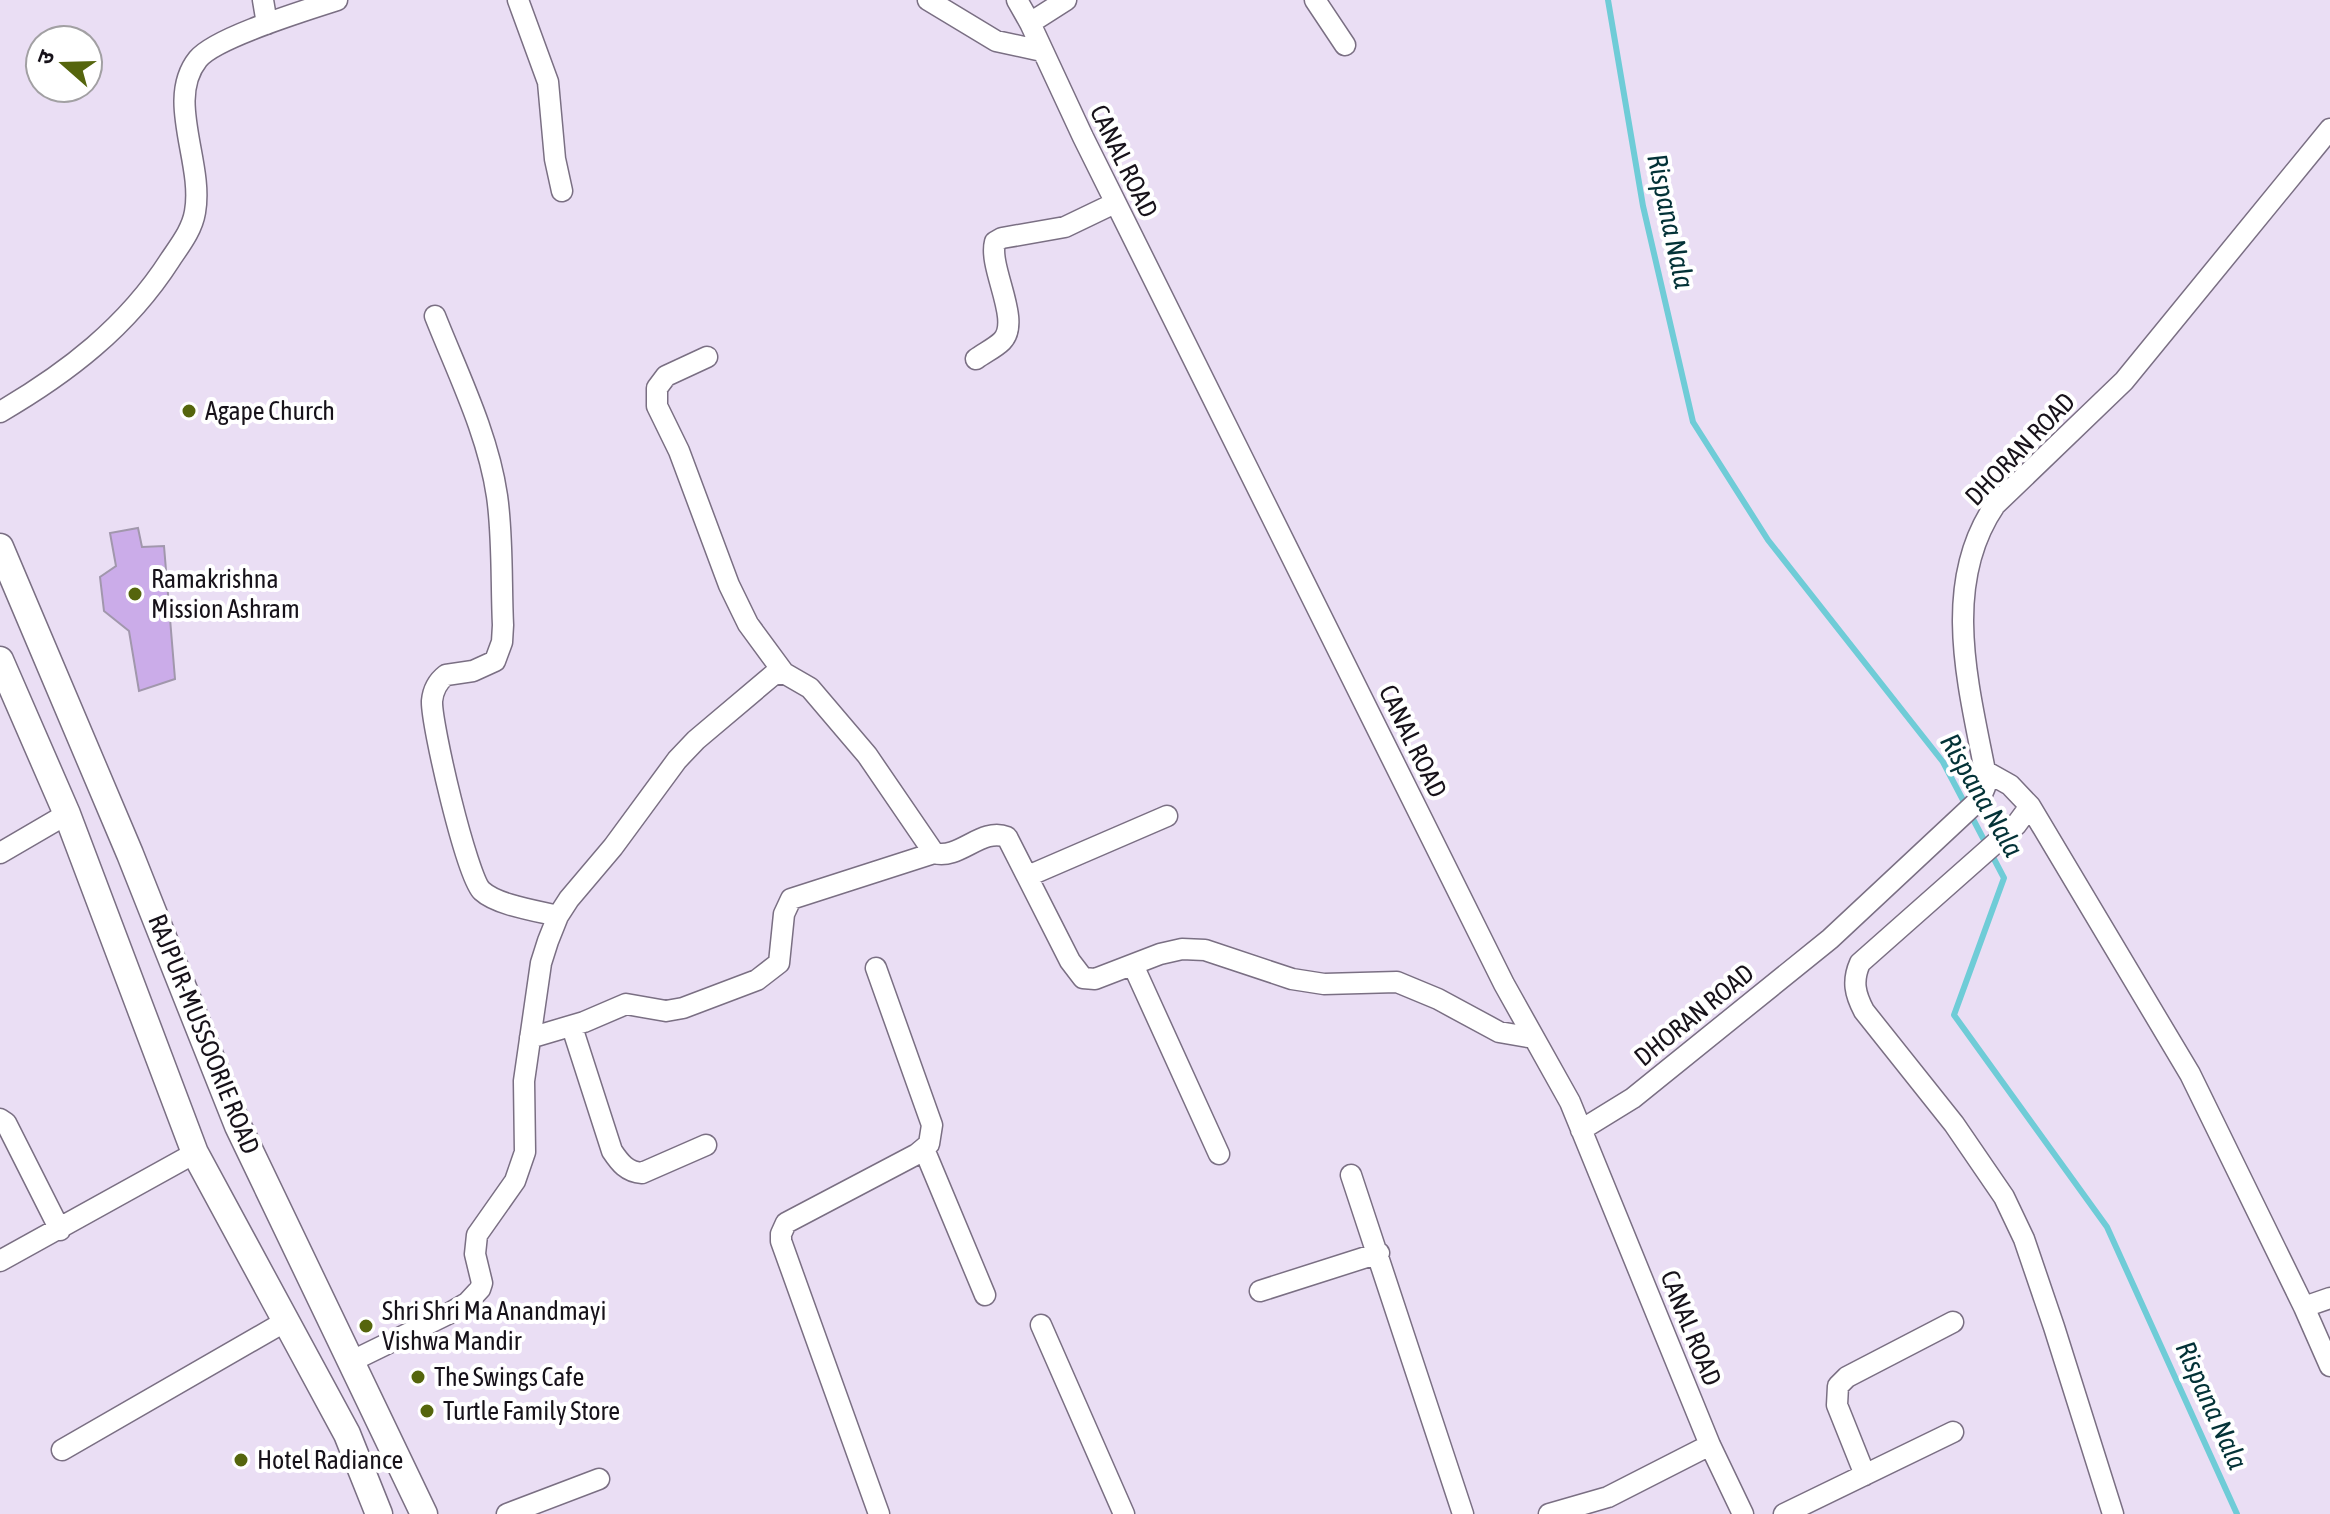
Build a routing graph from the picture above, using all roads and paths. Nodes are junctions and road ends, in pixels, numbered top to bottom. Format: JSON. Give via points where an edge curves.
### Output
{"nodes":[{"id":1,"x":263,"y":0,"type":"edge"},
{"id":2,"x":337,"y":0,"type":"edge"},
{"id":3,"x":518,"y":0,"type":"edge"},
{"id":4,"x":928,"y":0,"type":"edge"},
{"id":5,"x":1017,"y":0,"type":"edge"},
{"id":6,"x":1066,"y":0,"type":"edge"},
{"id":7,"x":1315,"y":0,"type":"edge"},
{"id":8,"x":1030,"y":23,"type":"junction"},
{"id":9,"x":267,"y":24,"type":"junction"},
{"id":10,"x":1345,"y":45,"type":"dead end"},
{"id":11,"x":1042,"y":51,"type":"junction"},
{"id":12,"x":2330,"y":129,"type":"edge"},
{"id":13,"x":562,"y":191,"type":"dead end"},
{"id":14,"x":1115,"y":203,"type":"junction"},
{"id":15,"x":435,"y":316,"type":"dead end"},
{"id":16,"x":707,"y":357,"type":"dead end"},
{"id":17,"x":976,"y":359,"type":"dead end"},
{"id":18,"x":0,"y":412,"type":"edge"},
{"id":19,"x":0,"y":547,"type":"edge"},
{"id":20,"x":0,"y":660,"type":"edge"},
{"id":21,"x":784,"y":673,"type":"junction"},
{"id":22,"x":1985,"y":771,"type":"junction"},
{"id":23,"x":2030,"y":806,"type":"junction"},
{"id":24,"x":67,"y":814,"type":"junction"},
{"id":25,"x":1167,"y":816,"type":"dead end"},
{"id":26,"x":0,"y":853,"type":"edge"},
{"id":27,"x":934,"y":853,"type":"junction"},
{"id":28,"x":1028,"y":876,"type":"junction"},
{"id":29,"x":558,"y":916,"type":"junction"},
{"id":30,"x":1133,"y":965,"type":"junction"},
{"id":31,"x":876,"y":968,"type":"dead end"},
{"id":32,"x":572,"y":1027,"type":"junction"},
{"id":33,"x":530,"y":1038,"type":"junction"},
{"id":34,"x":1534,"y":1038,"type":"junction"},
{"id":35,"x":0,"y":1119,"type":"edge"},
{"id":36,"x":1581,"y":1130,"type":"junction"},
{"id":37,"x":706,"y":1145,"type":"dead end"},
{"id":38,"x":924,"y":1149,"type":"junction"},
{"id":39,"x":195,"y":1153,"type":"junction"},
{"id":40,"x":1219,"y":1154,"type":"dead end"},
{"id":41,"x":1351,"y":1175,"type":"dead end"},
{"id":42,"x":60,"y":1230,"type":"junction"},
{"id":43,"x":1379,"y":1253,"type":"junction"},
{"id":44,"x":0,"y":1261,"type":"edge"},
{"id":45,"x":1260,"y":1291,"type":"dead end"},
{"id":46,"x":985,"y":1295,"type":"dead end"},
{"id":47,"x":2330,"y":1298,"type":"edge"},
{"id":48,"x":2304,"y":1307,"type":"junction"},
{"id":49,"x":286,"y":1321,"type":"junction"},
{"id":50,"x":1953,"y":1322,"type":"dead end"},
{"id":51,"x":1041,"y":1325,"type":"dead end"},
{"id":52,"x":352,"y":1361,"type":"junction"},
{"id":53,"x":2330,"y":1366,"type":"edge"},
{"id":54,"x":1953,"y":1432,"type":"dead end"},
{"id":55,"x":1710,"y":1445,"type":"junction"},
{"id":56,"x":62,"y":1450,"type":"dead end"},
{"id":57,"x":1865,"y":1475,"type":"junction"},
{"id":58,"x":599,"y":1479,"type":"dead end"},
{"id":59,"x":1610,"y":1505,"type":"edge"},
{"id":60,"x":379,"y":1514,"type":"edge"},
{"id":61,"x":424,"y":1514,"type":"edge"},
{"id":62,"x":507,"y":1514,"type":"edge"},
{"id":63,"x":879,"y":1514,"type":"edge"},
{"id":64,"x":1124,"y":1514,"type":"edge"},
{"id":65,"x":1463,"y":1514,"type":"edge"},
{"id":66,"x":1549,"y":1514,"type":"edge"},
{"id":67,"x":1743,"y":1514,"type":"edge"},
{"id":68,"x":1784,"y":1514,"type":"edge"},
{"id":69,"x":2113,"y":1514,"type":"edge"}],
"edges":[{"from":1,"to":9,"type":"street"},
{"from":2,"to":9,"type":"street"},
{"from":3,"to":13,"type":"street","via":[[548,82]]},
{"from":4,"to":11,"type":"street","via":[[996,41]]},
{"from":5,"to":8,"type":"street","name":"CANAL ROAD"},
{"from":6,"to":8,"type":"street"},
{"from":7,"to":10,"type":"street"},
{"from":8,"to":11,"type":"street","name":"CANAL ROAD"},
{"from":9,"to":18,"type":"street","via":[[209,49],[187,77],[182,96],[193,153],[196,211],[158,279],[103,340],[50,383]]},
{"from":11,"to":14,"type":"street","name":"CANAL ROAD"},
{"from":12,"to":22,"type":"street","name":"DHORAN ROAD","via":[[2124,381],[1995,505],[1981,525],[1972,550],[1962,623]]},
{"from":14,"to":17,"type":"street","via":[[1065,227],[995,242],[1009,327],[1001,343]]},
{"from":14,"to":34,"type":"street","name":"CANAL ROAD"},
{"from":15,"to":29,"type":"street","via":[[495,487],[503,625],[495,661],[446,675],[435,687],[435,735],[477,885],[505,902]]},
{"from":16,"to":21,"type":"street","via":[[666,376],[657,388],[657,406],[729,585],[748,624]]},
{"from":19,"to":52,"type":"main road","name":"RAJPUR-MUSSOORIE ROAD","via":[[238,1126]]},
{"from":20,"to":24,"type":"main road","name":"RAJPUR-MUSSOORIE ROAD"},
{"from":21,"to":27,"type":"street","via":[[810,688],[867,755]]},
{"from":21,"to":29,"type":"street","via":[[765,680],[677,760]]},
{"from":22,"to":23,"type":"street","via":[[2010,785]]},
{"from":22,"to":36,"type":"street","name":"DHORAN ROAD","via":[[1980,799],[1830,939],[1633,1098]]},
{"from":23,"to":48,"type":"street","via":[[2190,1074]]},
{"from":23,"to":69,"type":"street","via":[[2016,825],[1860,963],[1854,979],[1864,1011],[2004,1197],[2024,1239]]},
{"from":24,"to":26,"type":"street"},
{"from":24,"to":39,"type":"main road","name":"RAJPUR-MUSSOORIE ROAD"},
{"from":25,"to":28,"type":"street"},
{"from":27,"to":28,"type":"street","via":[[943,855],[1002,835]]},
{"from":27,"to":32,"type":"street","via":[[791,899],[784,914],[779,963],[757,980],[683,1008],[666,1011],[626,1004]]},
{"from":28,"to":30,"type":"street","via":[[1083,978]]},
{"from":29,"to":33,"type":"street","via":[[541,963]]},
{"from":30,"to":34,"type":"street","via":[[1182,949],[1205,950],[1292,979],[1324,984],[1397,982],[1499,1032]]},
{"from":30,"to":40,"type":"street"},
{"from":31,"to":38,"type":"street","via":[[932,1125]]},
{"from":32,"to":33,"type":"street"},
{"from":32,"to":37,"type":"street","via":[[612,1151],[623,1166],[642,1173]]},
{"from":33,"to":52,"type":"street","via":[[524,1081],[525,1152],[515,1181],[477,1235],[480,1289],[448,1314]]},
{"from":34,"to":36,"type":"street","name":"CANAL ROAD"},
{"from":35,"to":42,"type":"street"},
{"from":36,"to":55,"type":"street","name":"CANAL ROAD"},
{"from":38,"to":46,"type":"street"},
{"from":38,"to":63,"type":"street","via":[[786,1223],[781,1234]]},
{"from":39,"to":42,"type":"street"},
{"from":39,"to":49,"type":"main road","name":"RAJPUR-MUSSOORIE ROAD"},
{"from":41,"to":43,"type":"street"},
{"from":42,"to":44,"type":"street"},
{"from":43,"to":45,"type":"street"},
{"from":43,"to":65,"type":"street"},
{"from":47,"to":48,"type":"street"},
{"from":48,"to":53,"type":"street"},
{"from":49,"to":56,"type":"street"},
{"from":49,"to":60,"type":"main road","name":"RAJPUR-MUSSOORIE ROAD","via":[[347,1434]]},
{"from":50,"to":57,"type":"street","via":[[1838,1386],[1837,1405]]},
{"from":51,"to":64,"type":"street"},
{"from":52,"to":61,"type":"main road","name":"RAJPUR-MUSSOORIE ROAD"},
{"from":54,"to":57,"type":"street"},
{"from":55,"to":59,"type":"street"},
{"from":55,"to":67,"type":"street","name":"CANAL ROAD"},
{"from":57,"to":68,"type":"street"},
{"from":58,"to":62,"type":"street"},
{"from":59,"to":66,"type":"street"}]}
